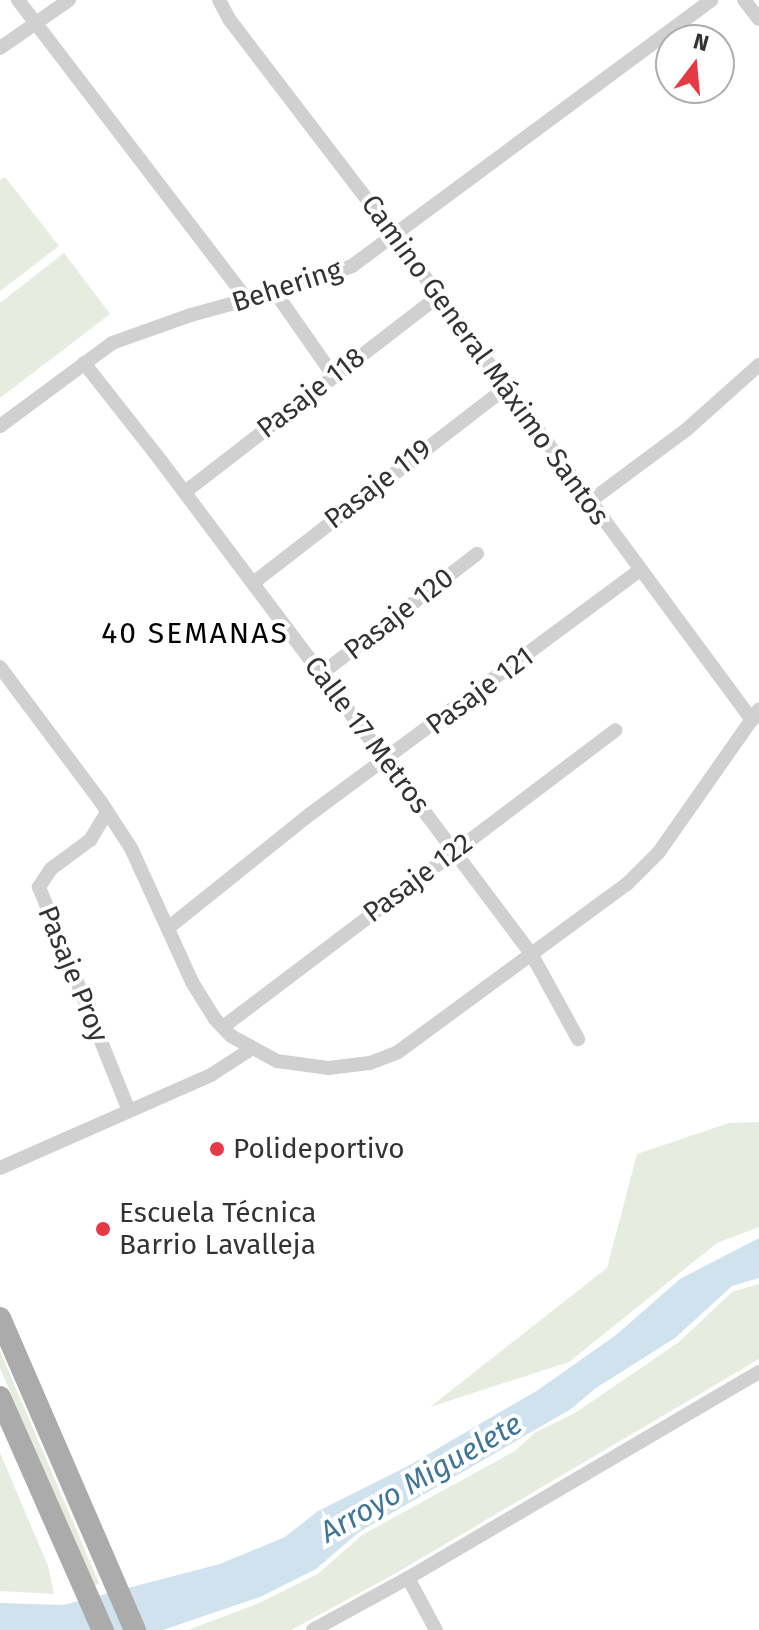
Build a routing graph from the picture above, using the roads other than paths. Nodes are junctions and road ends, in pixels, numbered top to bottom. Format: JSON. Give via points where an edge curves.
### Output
{"nodes":[{"id":1,"x":18,"y":0,"type":"edge"},
{"id":2,"x":69,"y":0,"type":"edge"},
{"id":3,"x":219,"y":0,"type":"edge"},
{"id":4,"x":711,"y":0,"type":"edge"},
{"id":5,"x":744,"y":0,"type":"edge"},
{"id":6,"x":759,"y":19,"type":"edge"},
{"id":7,"x":36,"y":23,"type":"junction"},
{"id":8,"x":0,"y":48,"type":"edge"},
{"id":9,"x":394,"y":235,"type":"junction"},
{"id":10,"x":275,"y":292,"type":"junction"},
{"id":11,"x":439,"y":296,"type":"junction"},
{"id":12,"x":247,"y":299,"type":"junction"},
{"id":13,"x":84,"y":363,"type":"junction"},
{"id":14,"x":759,"y":365,"type":"edge"},
{"id":15,"x":333,"y":375,"type":"junction"},
{"id":16,"x":505,"y":388,"type":"junction"},
{"id":17,"x":0,"y":426,"type":"edge"},
{"id":18,"x":185,"y":492,"type":"junction"},
{"id":19,"x":589,"y":502,"type":"junction"},
{"id":20,"x":477,"y":554,"type":"dead end"},
{"id":21,"x":640,"y":570,"type":"junction"},
{"id":22,"x":253,"y":583,"type":"junction"},
{"id":23,"x":0,"y":667,"type":"edge"},
{"id":24,"x":321,"y":674,"type":"junction"},
{"id":25,"x":756,"y":715,"type":"edge"},
{"id":26,"x":615,"y":730,"type":"dead end"},
{"id":27,"x":386,"y":760,"type":"junction"},
{"id":28,"x":107,"y":812,"type":"junction"},
{"id":29,"x":125,"y":839,"type":"junction"},
{"id":30,"x":90,"y":840,"type":"junction"},
{"id":31,"x":454,"y":851,"type":"junction"},
{"id":32,"x":168,"y":928,"type":"junction"},
{"id":33,"x":532,"y":955,"type":"junction"},
{"id":34,"x":223,"y":1027,"type":"junction"},
{"id":35,"x":578,"y":1039,"type":"dead end"},
{"id":36,"x":251,"y":1049,"type":"junction"},
{"id":37,"x":129,"y":1111,"type":"junction"},
{"id":38,"x":0,"y":1168,"type":"edge"},
{"id":39,"x":0,"y":1318,"type":"edge"},
{"id":40,"x":759,"y":1372,"type":"edge"},
{"id":41,"x":0,"y":1397,"type":"edge"},
{"id":42,"x":408,"y":1578,"type":"junction"},
{"id":43,"x":103,"y":1630,"type":"edge"},
{"id":44,"x":135,"y":1630,"type":"edge"},
{"id":45,"x":313,"y":1630,"type":"edge"},
{"id":46,"x":436,"y":1630,"type":"edge"}],
"edges":[{"from":1,"to":7,"type":"street"},
{"from":2,"to":7,"type":"street"},
{"from":3,"to":9,"type":"street","name":"Camino General Máximo Santos"},
{"from":4,"to":9,"type":"street","name":"Behering"},
{"from":5,"to":6,"type":"street"},
{"from":7,"to":8,"type":"street"},
{"from":7,"to":12,"type":"street"},
{"from":9,"to":10,"type":"street","name":"Behering","via":[[352,266]]},
{"from":9,"to":11,"type":"street","name":"Camino General Máximo Santos"},
{"from":10,"to":12,"type":"street","name":"Behering"},
{"from":10,"to":15,"type":"street"},
{"from":11,"to":15,"type":"street","name":"Pasaje 118"},
{"from":11,"to":16,"type":"street","name":"Camino General Máximo Santos"},
{"from":12,"to":13,"type":"street","name":"Behering","via":[[138,332]]},
{"from":13,"to":17,"type":"street","name":"Behering"},
{"from":13,"to":18,"type":"street","name":"Calle 17 Metros"},
{"from":14,"to":19,"type":"street","via":[[686,430]]},
{"from":15,"to":18,"type":"street","name":"Pasaje 118"},
{"from":16,"to":19,"type":"street","name":"Camino General Máximo Santos"},
{"from":16,"to":22,"type":"street","name":"Pasaje 119"},
{"from":18,"to":22,"type":"street","name":"Calle 17 Metros"},
{"from":19,"to":21,"type":"street","name":"Camino General Máximo Santos"},
{"from":20,"to":24,"type":"street","name":"Pasaje 120"},
{"from":21,"to":25,"type":"street","name":"Camino General Máximo Santos"},
{"from":21,"to":27,"type":"street","name":"Pasaje 121"},
{"from":22,"to":24,"type":"street","name":"Calle 17 Metros"},
{"from":23,"to":28,"type":"street"},
{"from":24,"to":27,"type":"street","name":"Calle 17 Metros"},
{"from":25,"to":33,"type":"street","via":[[659,852],[627,884]]},
{"from":26,"to":31,"type":"street","name":"Pasaje 122"},
{"from":27,"to":31,"type":"street","name":"Calle 17 Metros"},
{"from":27,"to":32,"type":"street","name":"Pasaje 121"},
{"from":28,"to":29,"type":"street"},
{"from":28,"to":30,"type":"street","name":"Pasaje Proy"},
{"from":29,"to":30,"type":"street"},
{"from":29,"to":32,"type":"street"},
{"from":30,"to":37,"type":"street","name":"Pasaje Proy","via":[[51,869],[39,887]]},
{"from":31,"to":33,"type":"street","name":"Calle 17 Metros"},
{"from":31,"to":34,"type":"street","name":"Pasaje 122"},
{"from":32,"to":34,"type":"street","via":[[192,982]]},
{"from":33,"to":35,"type":"street","name":"Calle 17 Metros"},
{"from":33,"to":36,"type":"street","via":[[398,1052],[370,1063],[302,1066]]},
{"from":34,"to":36,"type":"street"},
{"from":36,"to":37,"type":"street","via":[[211,1075]]},
{"from":37,"to":38,"type":"street"},
{"from":39,"to":44,"type":"main road"},
{"from":40,"to":42,"type":"street"},
{"from":41,"to":43,"type":"main road"},
{"from":42,"to":45,"type":"street"},
{"from":42,"to":46,"type":"street"}]}
